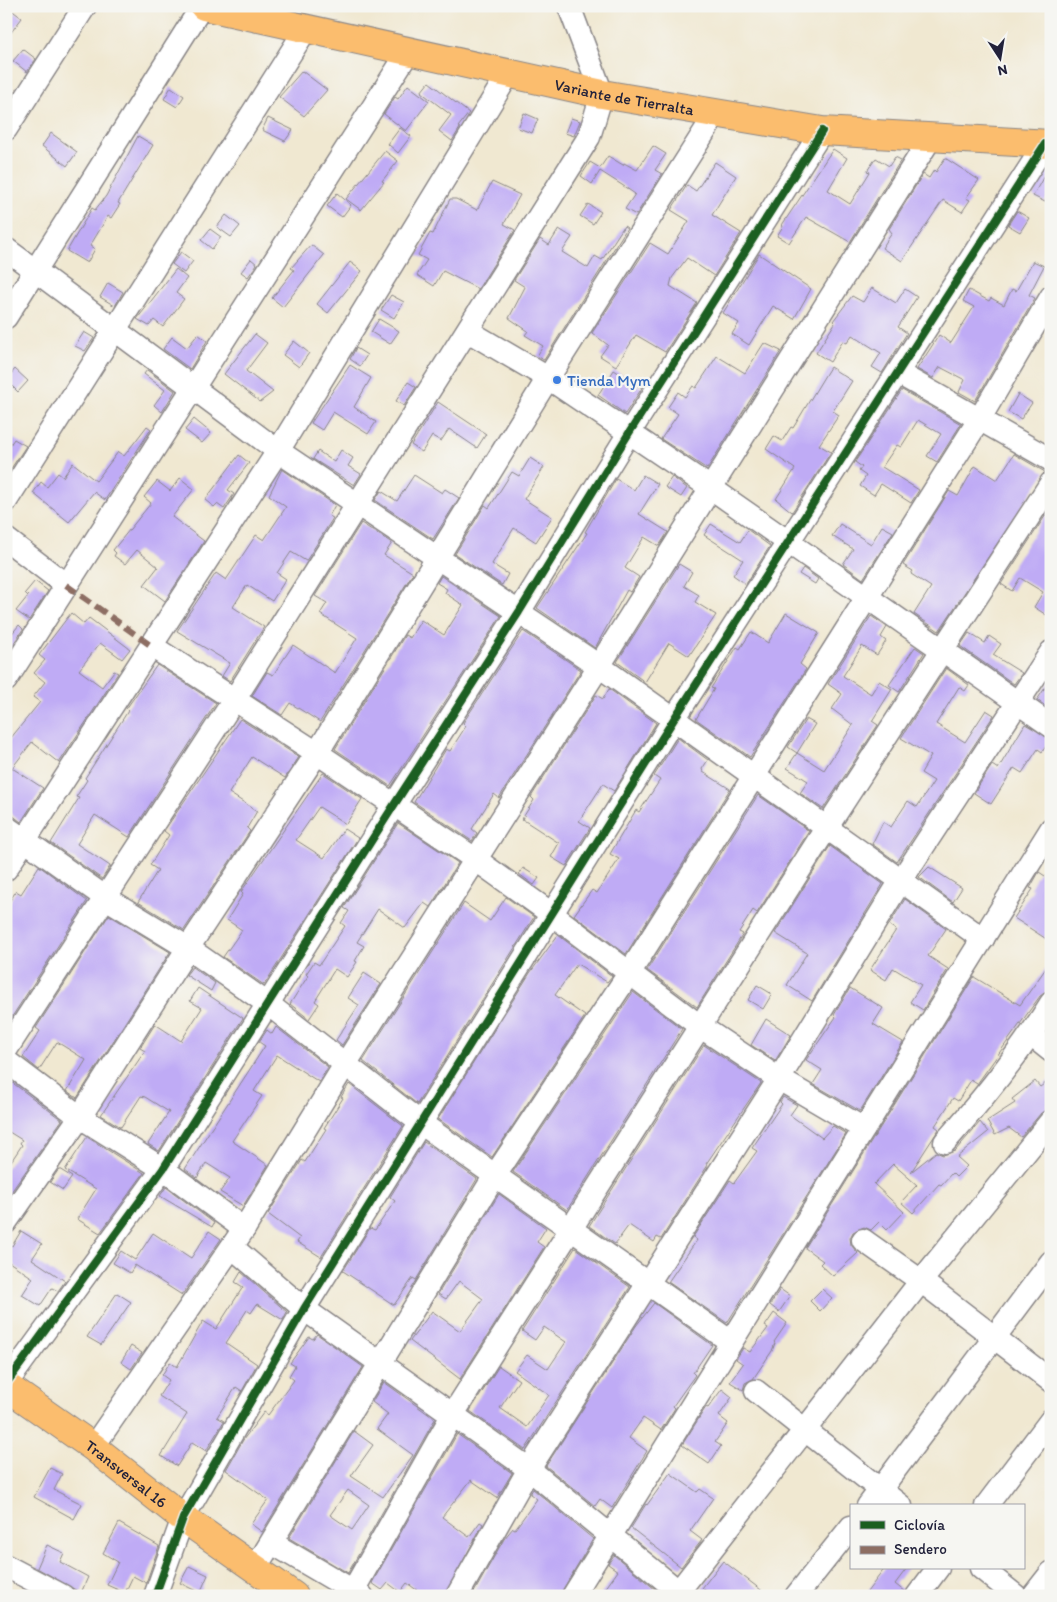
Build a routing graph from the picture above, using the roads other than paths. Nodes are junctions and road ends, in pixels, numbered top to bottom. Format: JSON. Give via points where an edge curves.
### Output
{"nodes":[{"id":1,"x":85,"y":6,"type":"edge"},
{"id":2,"x":203,"y":6,"type":"edge"},
{"id":3,"x":569,"y":6,"type":"edge"},
{"id":4,"x":306,"y":29,"type":"junction"},
{"id":5,"x":409,"y":51,"type":"junction"},
{"id":6,"x":509,"y":73,"type":"junction"},
{"id":7,"x":602,"y":94,"type":"junction"},
{"id":8,"x":717,"y":112,"type":"junction"},
{"id":9,"x":6,"y":129,"type":"edge"},
{"id":10,"x":822,"y":132,"type":"junction"},
{"id":11,"x":930,"y":139,"type":"junction"},
{"id":12,"x":1048,"y":144,"type":"edge"},
{"id":13,"x":6,"y":249,"type":"edge"},
{"id":14,"x":35,"y":270,"type":"junction"},
{"id":15,"x":1051,"y":297,"type":"edge"},
{"id":16,"x":6,"y":317,"type":"edge"},
{"id":17,"x":115,"y":330,"type":"junction"},
{"id":18,"x":468,"y":330,"type":"junction"},
{"id":19,"x":898,"y":373,"type":"junction"},
{"id":20,"x":548,"y":378,"type":"junction"},
{"id":21,"x":194,"y":387,"type":"junction"},
{"id":22,"x":979,"y":420,"type":"junction"},
{"id":23,"x":629,"y":433,"type":"junction"},
{"id":24,"x":278,"y":452,"type":"junction"},
{"id":25,"x":1051,"y":460,"type":"edge"},
{"id":26,"x":1051,"y":483,"type":"edge"},
{"id":27,"x":711,"y":488,"type":"junction"},
{"id":28,"x":6,"y":501,"type":"edge"},
{"id":29,"x":356,"y":504,"type":"junction"},
{"id":30,"x":6,"y":539,"type":"edge"},
{"id":31,"x":790,"y":542,"type":"junction"},
{"id":32,"x":436,"y":558,"type":"junction"},
{"id":33,"x":66,"y":585,"type":"junction"},
{"id":34,"x":867,"y":596,"type":"junction"},
{"id":35,"x":519,"y":612,"type":"junction"},
{"id":36,"x":153,"y":647,"type":"junction"},
{"id":37,"x":943,"y":649,"type":"junction"},
{"id":38,"x":1051,"y":652,"type":"edge"},
{"id":39,"x":599,"y":666,"type":"junction"},
{"id":40,"x":6,"y":680,"type":"edge"},
{"id":41,"x":234,"y":700,"type":"junction"},
{"id":42,"x":1019,"y":702,"type":"junction"},
{"id":43,"x":674,"y":719,"type":"junction"},
{"id":44,"x":1051,"y":726,"type":"edge"},
{"id":45,"x":317,"y":753,"type":"junction"},
{"id":46,"x":753,"y":776,"type":"junction"},
{"id":47,"x":394,"y":805,"type":"junction"},
{"id":48,"x":6,"y":827,"type":"edge"},
{"id":49,"x":827,"y":827,"type":"junction"},
{"id":50,"x":1051,"y":830,"type":"edge"},
{"id":51,"x":25,"y":841,"type":"junction"},
{"id":52,"x":475,"y":859,"type":"junction"},
{"id":53,"x":6,"y":869,"type":"edge"},
{"id":54,"x":900,"y":882,"type":"junction"},
{"id":55,"x":106,"y":898,"type":"junction"},
{"id":56,"x":553,"y":915,"type":"junction"},
{"id":57,"x":983,"y":939,"type":"junction"},
{"id":58,"x":188,"y":948,"type":"junction"},
{"id":59,"x":630,"y":972,"type":"junction"},
{"id":60,"x":1051,"y":1003,"type":"edge"},
{"id":61,"x":268,"y":1004,"type":"junction"},
{"id":62,"x":701,"y":1027,"type":"junction"},
{"id":63,"x":1031,"y":1035,"type":"junction"},
{"id":64,"x":6,"y":1050,"type":"edge"},
{"id":65,"x":1051,"y":1051,"type":"edge"},
{"id":66,"x":6,"y":1061,"type":"edge"},
{"id":67,"x":346,"y":1063,"type":"junction"},
{"id":68,"x":779,"y":1079,"type":"junction"},
{"id":69,"x":80,"y":1117,"type":"junction"},
{"id":70,"x":1051,"y":1121,"type":"edge"},
{"id":71,"x":422,"y":1124,"type":"junction"},
{"id":72,"x":864,"y":1129,"type":"junction"},
{"id":73,"x":945,"y":1142,"type":"dead end"},
{"id":74,"x":163,"y":1169,"type":"junction"},
{"id":75,"x":494,"y":1177,"type":"junction"},
{"id":76,"x":6,"y":1222,"type":"edge"},
{"id":77,"x":244,"y":1229,"type":"junction"},
{"id":78,"x":569,"y":1230,"type":"junction"},
{"id":79,"x":864,"y":1240,"type":"dead end"},
{"id":80,"x":232,"y":1248,"type":"junction"},
{"id":81,"x":1051,"y":1262,"type":"edge"},
{"id":82,"x":921,"y":1281,"type":"junction"},
{"id":83,"x":646,"y":1284,"type":"junction"},
{"id":84,"x":304,"y":1309,"type":"junction"},
{"id":85,"x":994,"y":1337,"type":"junction"},
{"id":86,"x":731,"y":1342,"type":"junction"},
{"id":87,"x":380,"y":1363,"type":"junction"},
{"id":88,"x":1051,"y":1382,"type":"edge"},
{"id":89,"x":6,"y":1385,"type":"edge"},
{"id":90,"x":756,"y":1391,"type":"dead end"},
{"id":91,"x":453,"y":1414,"type":"junction"},
{"id":92,"x":1051,"y":1420,"type":"edge"},
{"id":93,"x":806,"y":1430,"type":"junction"},
{"id":94,"x":93,"y":1447,"type":"junction"},
{"id":95,"x":528,"y":1469,"type":"junction"},
{"id":96,"x":874,"y":1498,"type":"edge"},
{"id":97,"x":894,"y":1504,"type":"edge"},
{"id":98,"x":988,"y":1504,"type":"edge"},
{"id":99,"x":183,"y":1518,"type":"junction"},
{"id":100,"x":850,"y":1528,"type":"edge"},
{"id":101,"x":611,"y":1534,"type":"junction"},
{"id":102,"x":272,"y":1543,"type":"junction"},
{"id":103,"x":6,"y":1566,"type":"edge"},
{"id":104,"x":256,"y":1567,"type":"junction"},
{"id":105,"x":936,"y":1570,"type":"edge"},
{"id":106,"x":984,"y":1570,"type":"edge"},
{"id":107,"x":1051,"y":1573,"type":"edge"},
{"id":108,"x":355,"y":1594,"type":"edge"},
{"id":109,"x":679,"y":1594,"type":"edge"},
{"id":110,"x":63,"y":1596,"type":"edge"},
{"id":111,"x":155,"y":1596,"type":"edge"},
{"id":112,"x":294,"y":1596,"type":"edge"},
{"id":113,"x":457,"y":1596,"type":"edge"},
{"id":114,"x":573,"y":1596,"type":"edge"},
{"id":115,"x":796,"y":1596,"type":"edge"},
{"id":116,"x":917,"y":1596,"type":"edge"},
{"id":117,"x":1016,"y":1596,"type":"edge"},
{"id":118,"x":1033,"y":1596,"type":"edge"}],
"edges":[{"from":1,"to":9,"type":"street"},
{"from":2,"to":4,"type":"main road","name":"Variante de Tierralta"},
{"from":2,"to":14,"type":"street"},
{"from":3,"to":7,"type":"street"},
{"from":4,"to":5,"type":"main road","name":"Variante de Tierralta"},
{"from":4,"to":17,"type":"street"},
{"from":5,"to":6,"type":"main road","name":"Variante de Tierralta"},
{"from":5,"to":21,"type":"street"},
{"from":6,"to":7,"type":"main road","name":"Variante de Tierralta"},
{"from":6,"to":24,"type":"street"},
{"from":7,"to":8,"type":"main road","name":"Variante de Tierralta"},
{"from":7,"to":18,"type":"street","via":[[590,136]]},
{"from":8,"to":10,"type":"main road","name":"Variante de Tierralta"},
{"from":8,"to":20,"type":"street"},
{"from":10,"to":11,"type":"main road","name":"Variante de Tierralta"},
{"from":10,"to":23,"type":"street"},
{"from":11,"to":12,"type":"main road","name":"Variante de Tierralta"},
{"from":11,"to":27,"type":"street"},
{"from":12,"to":19,"type":"street"},
{"from":13,"to":14,"type":"street"},
{"from":14,"to":16,"type":"street"},
{"from":14,"to":17,"type":"street"},
{"from":15,"to":22,"type":"street"},
{"from":17,"to":21,"type":"street"},
{"from":17,"to":28,"type":"street"},
{"from":18,"to":20,"type":"street"},
{"from":18,"to":29,"type":"street"},
{"from":19,"to":22,"type":"street"},
{"from":19,"to":31,"type":"street"},
{"from":20,"to":23,"type":"street"},
{"from":20,"to":32,"type":"street"},
{"from":21,"to":24,"type":"street"},
{"from":21,"to":33,"type":"street"},
{"from":22,"to":25,"type":"street"},
{"from":22,"to":34,"type":"street"},
{"from":23,"to":27,"type":"street"},
{"from":23,"to":35,"type":"street"},
{"from":24,"to":29,"type":"street"},
{"from":24,"to":36,"type":"street"},
{"from":26,"to":37,"type":"street"},
{"from":27,"to":31,"type":"street"},
{"from":27,"to":39,"type":"street"},
{"from":29,"to":32,"type":"street"},
{"from":29,"to":41,"type":"street"},
{"from":30,"to":33,"type":"street"},
{"from":31,"to":34,"type":"street"},
{"from":31,"to":43,"type":"street"},
{"from":32,"to":35,"type":"street"},
{"from":32,"to":45,"type":"street"},
{"from":33,"to":40,"type":"street"},
{"from":34,"to":37,"type":"street"},
{"from":34,"to":46,"type":"street"},
{"from":35,"to":39,"type":"street"},
{"from":35,"to":47,"type":"street"},
{"from":36,"to":41,"type":"street"},
{"from":36,"to":51,"type":"street"},
{"from":37,"to":42,"type":"street"},
{"from":37,"to":49,"type":"street"},
{"from":38,"to":42,"type":"street"},
{"from":39,"to":43,"type":"street"},
{"from":39,"to":52,"type":"street"},
{"from":41,"to":45,"type":"street"},
{"from":41,"to":55,"type":"street"},
{"from":42,"to":44,"type":"street"},
{"from":42,"to":54,"type":"street"},
{"from":43,"to":46,"type":"street"},
{"from":43,"to":56,"type":"street"},
{"from":45,"to":47,"type":"street"},
{"from":45,"to":58,"type":"street"},
{"from":46,"to":49,"type":"street"},
{"from":46,"to":59,"type":"street"},
{"from":47,"to":52,"type":"street"},
{"from":47,"to":61,"type":"street"},
{"from":48,"to":51,"type":"street"},
{"from":49,"to":54,"type":"street"},
{"from":49,"to":62,"type":"street"},
{"from":50,"to":57,"type":"street"},
{"from":51,"to":53,"type":"street"},
{"from":51,"to":55,"type":"street"},
{"from":52,"to":56,"type":"street"},
{"from":52,"to":67,"type":"street"},
{"from":54,"to":57,"type":"street"},
{"from":54,"to":68,"type":"street"},
{"from":55,"to":58,"type":"street"},
{"from":55,"to":64,"type":"street"},
{"from":56,"to":59,"type":"street"},
{"from":56,"to":71,"type":"street"},
{"from":57,"to":72,"type":"street"},
{"from":58,"to":61,"type":"street"},
{"from":58,"to":69,"type":"street"},
{"from":59,"to":62,"type":"street"},
{"from":59,"to":75,"type":"street"},
{"from":60,"to":63,"type":"street"},
{"from":61,"to":67,"type":"street"},
{"from":61,"to":74,"type":"street"},
{"from":62,"to":68,"type":"street"},
{"from":62,"to":78,"type":"street"},
{"from":63,"to":65,"type":"street"},
{"from":63,"to":73,"type":"street","via":[[989,1092]]},
{"from":66,"to":69,"type":"street"},
{"from":67,"to":71,"type":"street"},
{"from":67,"to":77,"type":"street"},
{"from":68,"to":72,"type":"street"},
{"from":68,"to":83,"type":"street"},
{"from":69,"to":74,"type":"street"},
{"from":69,"to":76,"type":"street"},
{"from":70,"to":82,"type":"street"},
{"from":71,"to":75,"type":"street"},
{"from":71,"to":84,"type":"street"},
{"from":72,"to":86,"type":"street"},
{"from":74,"to":77,"type":"street"},
{"from":74,"to":89,"type":"street"},
{"from":75,"to":78,"type":"street"},
{"from":75,"to":87,"type":"street"},
{"from":77,"to":80,"type":"street"},
{"from":78,"to":83,"type":"street"},
{"from":78,"to":91,"type":"street"},
{"from":79,"to":82,"type":"street"},
{"from":80,"to":84,"type":"street"},
{"from":80,"to":94,"type":"street"},
{"from":81,"to":85,"type":"street"},
{"from":82,"to":85,"type":"street"},
{"from":82,"to":93,"type":"street"},
{"from":83,"to":86,"type":"street"},
{"from":83,"to":95,"type":"street"},
{"from":84,"to":87,"type":"street"},
{"from":84,"to":99,"type":"street"},
{"from":85,"to":88,"type":"street"},
{"from":85,"to":96,"type":"street"},
{"from":86,"to":101,"type":"street"},
{"from":87,"to":91,"type":"street"},
{"from":87,"to":102,"type":"street"},
{"from":89,"to":94,"type":"main road","name":"Transversal 16"},
{"from":90,"to":93,"type":"street"},
{"from":91,"to":95,"type":"street"},
{"from":91,"to":108,"type":"street"},
{"from":92,"to":98,"type":"street"},
{"from":93,"to":96,"type":"street"},
{"from":93,"to":109,"type":"street"},
{"from":94,"to":99,"type":"main road","name":"Transversal 16"},
{"from":95,"to":101,"type":"street"},
{"from":95,"to":113,"type":"street"},
{"from":96,"to":97,"type":"street"},
{"from":99,"to":104,"type":"main road","name":"Transversal 16"},
{"from":99,"to":111,"type":"street"},
{"from":100,"to":115,"type":"street"},
{"from":101,"to":109,"type":"street"},
{"from":101,"to":114,"type":"street"},
{"from":102,"to":104,"type":"street"},
{"from":102,"to":108,"type":"street"},
{"from":103,"to":110,"type":"street"},
{"from":104,"to":112,"type":"main road","name":"Transversal 16"},
{"from":105,"to":116,"type":"street"},
{"from":106,"to":117,"type":"street"},
{"from":107,"to":118,"type":"street"}]}
